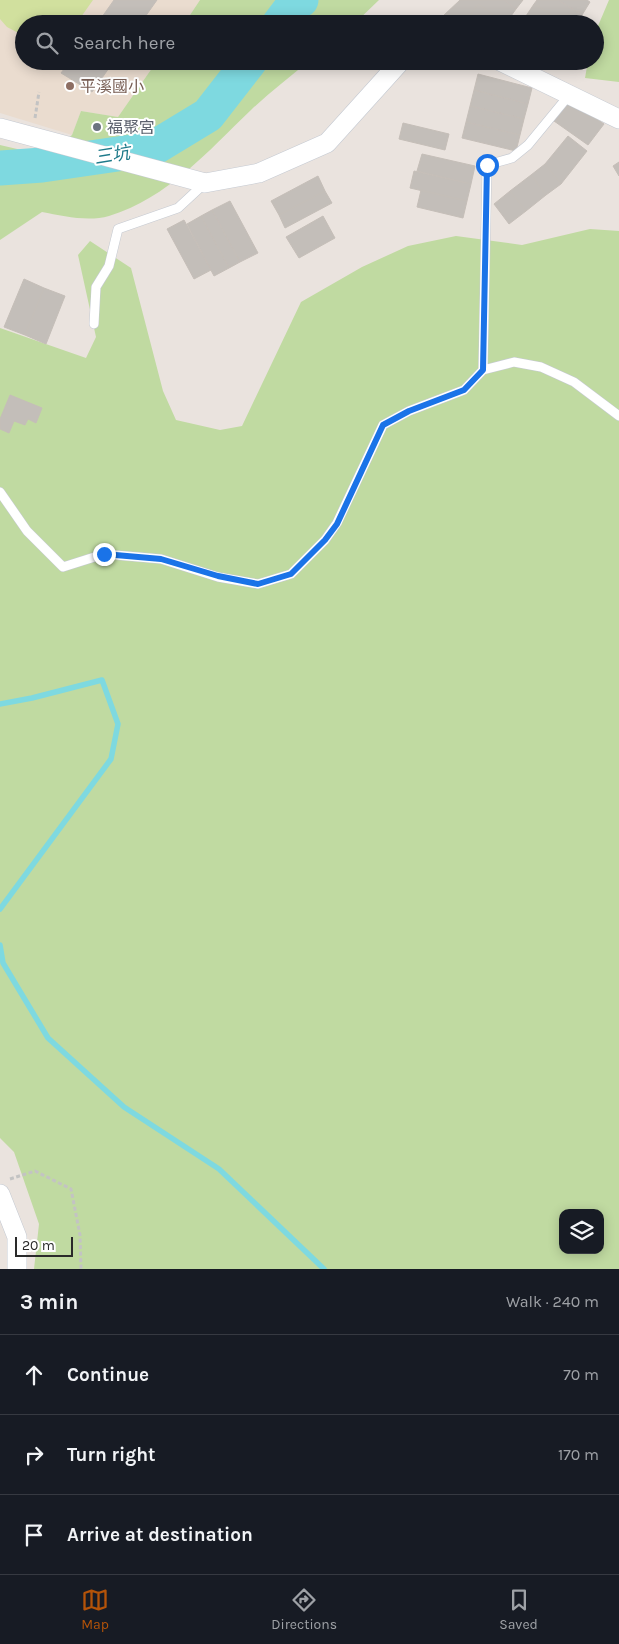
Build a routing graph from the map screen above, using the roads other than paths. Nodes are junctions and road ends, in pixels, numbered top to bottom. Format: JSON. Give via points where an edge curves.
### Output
{"nodes":[{"id":1,"x":393,"y":70,"type":"edge"},
{"id":2,"x":520,"y":70,"type":"edge"},
{"id":3,"x":570,"y":93,"type":"junction"},
{"id":4,"x":619,"y":118,"type":"edge"},
{"id":5,"x":0,"y":128,"type":"edge"},
{"id":6,"x":206,"y":183,"type":"junction"},
{"id":7,"x":94,"y":324,"type":"dead end"},
{"id":8,"x":483,"y":370,"type":"junction"},
{"id":9,"x":619,"y":416,"type":"edge"},
{"id":10,"x":0,"y":492,"type":"edge"},
{"id":11,"x":4,"y":1187,"type":"edge"},
{"id":12,"x":17,"y":1269,"type":"edge"}],
"edges":[{"from":1,"to":6,"type":"street","via":[[327,143],[259,173]]},
{"from":2,"to":3,"type":"street"},
{"from":3,"to":4,"type":"street"},
{"from":3,"to":8,"type":"lane","via":[[528,145],[512,158],[487,165]]},
{"from":5,"to":6,"type":"street"},
{"from":6,"to":7,"type":"lane","via":[[178,208],[118,229],[109,266],[96,287]]},
{"from":8,"to":9,"type":"lane","via":[[514,362],[541,367],[574,382]]},
{"from":8,"to":10,"type":"lane","via":[[464,390],[409,411],[383,425],[337,524],[325,540],[291,574],[258,584],[161,559],[104,554],[64,567],[27,531]]},
{"from":11,"to":12,"type":"street","via":[[17,1236]]}]}
